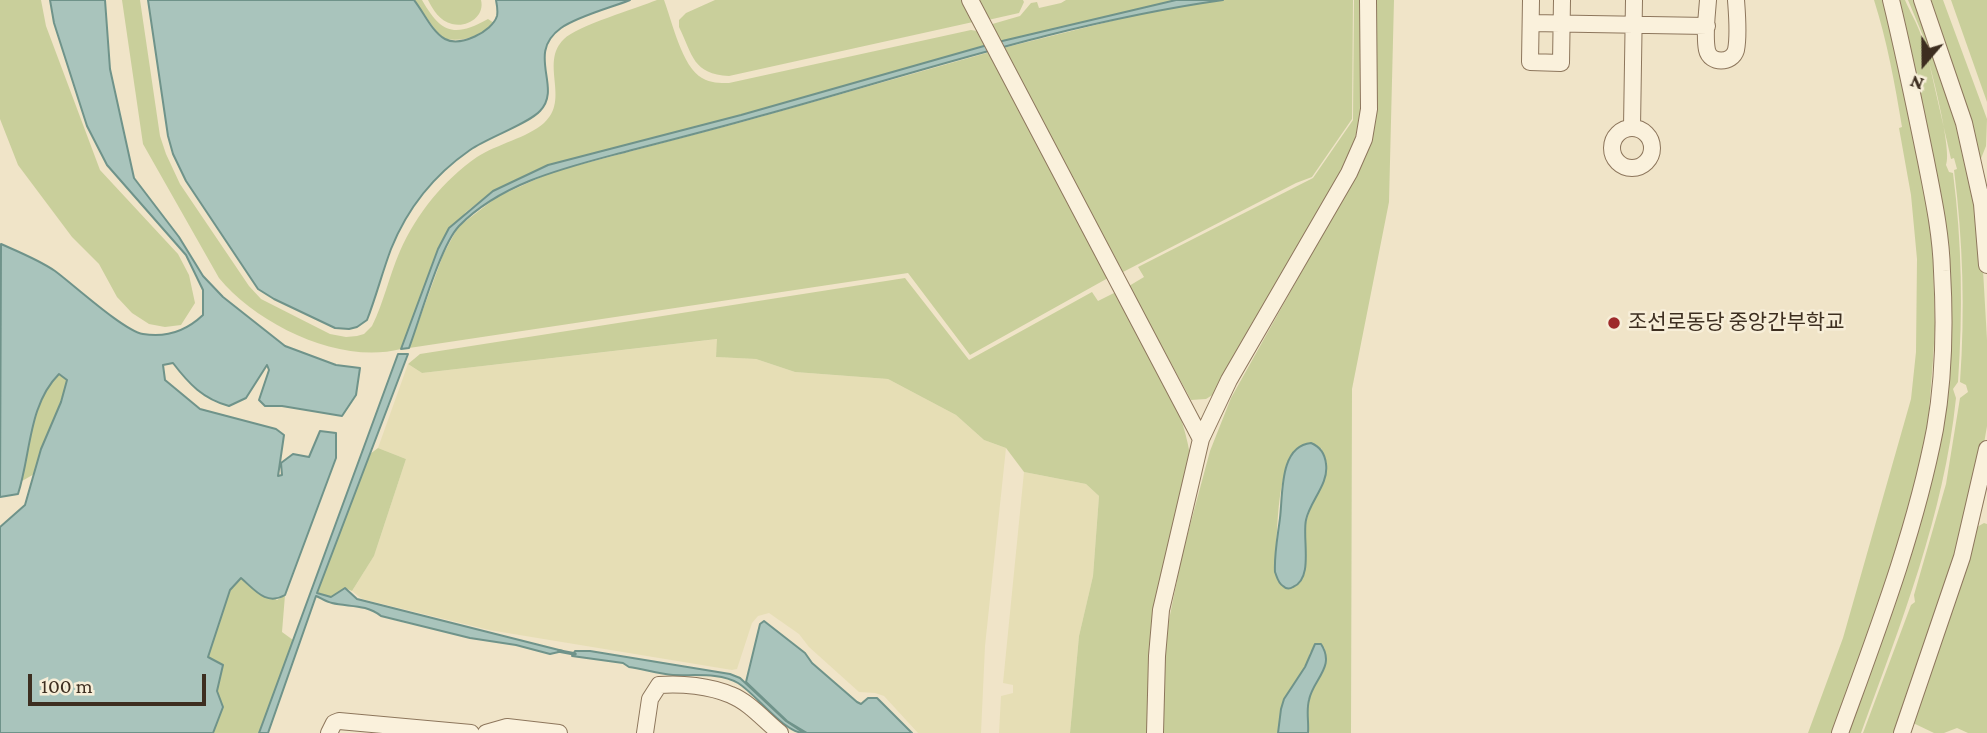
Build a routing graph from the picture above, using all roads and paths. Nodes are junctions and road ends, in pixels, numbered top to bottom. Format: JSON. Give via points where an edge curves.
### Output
{"nodes":[{"id":1,"x":970,"y":0,"type":"edge"},
{"id":2,"x":1368,"y":0,"type":"edge"},
{"id":3,"x":1531,"y":0,"type":"edge"},
{"id":4,"x":1562,"y":0,"type":"edge"},
{"id":5,"x":1634,"y":0,"type":"edge"},
{"id":6,"x":1708,"y":0,"type":"edge"},
{"id":7,"x":1736,"y":0,"type":"edge"},
{"id":8,"x":1891,"y":0,"type":"edge"},
{"id":9,"x":1922,"y":0,"type":"edge"},
{"id":10,"x":1531,"y":23,"type":"junction"},
{"id":11,"x":1562,"y":23,"type":"junction"},
{"id":12,"x":1633,"y":24,"type":"junction"},
{"id":13,"x":1707,"y":26,"type":"junction"},
{"id":14,"x":1632,"y":127,"type":"junction"},
{"id":15,"x":1987,"y":265,"type":"edge"},
{"id":16,"x":1201,"y":439,"type":"junction"},
{"id":17,"x":1987,"y":449,"type":"edge"},
{"id":18,"x":1980,"y":517,"type":"edge"},
{"id":19,"x":329,"y":733,"type":"edge"},
{"id":20,"x":471,"y":733,"type":"edge"},
{"id":21,"x":485,"y":733,"type":"edge"},
{"id":22,"x":559,"y":733,"type":"edge"},
{"id":23,"x":645,"y":733,"type":"edge"},
{"id":24,"x":780,"y":733,"type":"edge"},
{"id":25,"x":1155,"y":733,"type":"edge"},
{"id":26,"x":1840,"y":733,"type":"edge"},
{"id":27,"x":1902,"y":733,"type":"edge"}],
"edges":[{"from":1,"to":16,"type":"street"},
{"from":2,"to":16,"type":"street","via":[[1369,109],[1360,148],[1229,380]]},
{"from":3,"to":10,"type":"street"},
{"from":4,"to":11,"type":"street"},
{"from":5,"to":12,"type":"street"},
{"from":6,"to":13,"type":"street"},
{"from":7,"to":13,"type":"street","via":[[1736,50],[1730,58],[1717,60],[1709,54]]},
{"from":8,"to":26,"type":"street","via":[[1938,226],[1942,356],[1935,429],[1922,486]]},
{"from":9,"to":15,"type":"street","via":[[1964,123],[1982,204]]},
{"from":10,"to":11,"type":"street"},
{"from":10,"to":11,"type":"street","via":[[1530,62],[1562,63]]},
{"from":11,"to":12,"type":"street"},
{"from":12,"to":13,"type":"street"},
{"from":12,"to":14,"type":"street"},
{"from":14,"to":14,"type":"street","via":[[1617,133],[1611,145],[1614,158],[1632,173],[1649,160],[1653,147],[1648,134]]},
{"from":16,"to":25,"type":"street","via":[[1161,610]]},
{"from":17,"to":18,"type":"street"},
{"from":18,"to":27,"type":"street"},
{"from":19,"to":20,"type":"street","via":[[340,720]]},
{"from":21,"to":22,"type":"street","via":[[507,727]]},
{"from":23,"to":24,"type":"street","via":[[652,692],[659,685],[670,684],[733,695]]}]}
